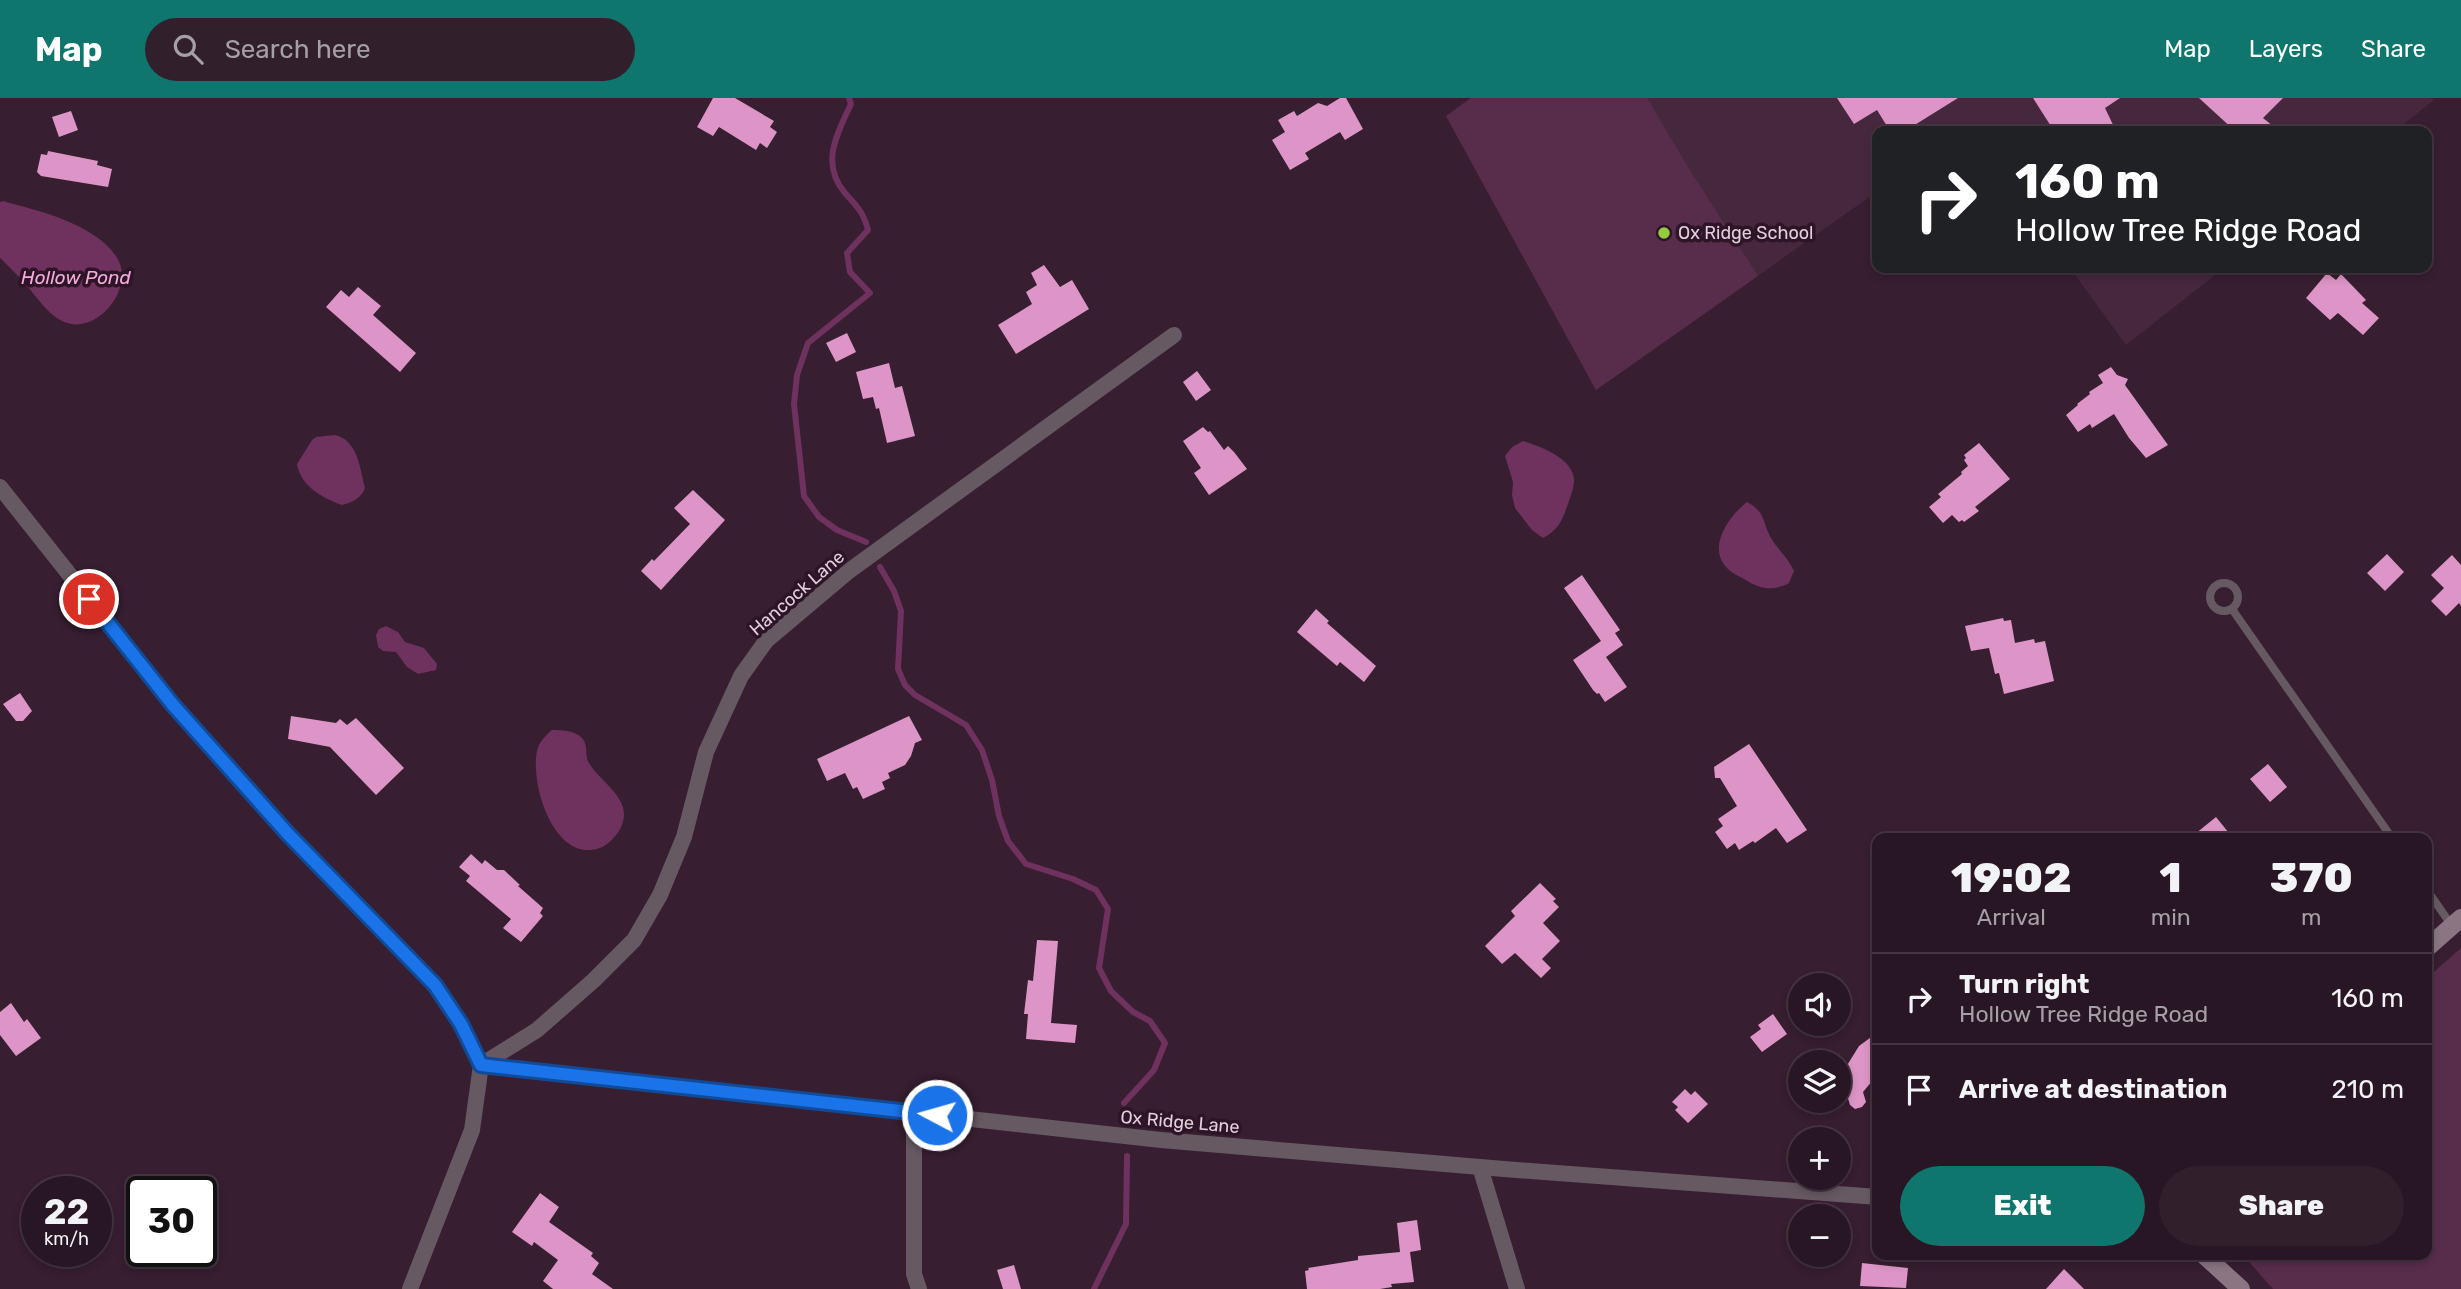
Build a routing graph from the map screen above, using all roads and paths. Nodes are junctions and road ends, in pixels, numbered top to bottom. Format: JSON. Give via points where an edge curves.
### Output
{"nodes":[{"id":1,"x":1174,"y":335,"type":"dead end"},
{"id":2,"x":0,"y":487,"type":"edge"},
{"id":3,"x":2232,"y":609,"type":"dead end"},
{"id":4,"x":2389,"y":833,"type":"edge"},
{"id":5,"x":2432,"y":895,"type":"edge"},
{"id":6,"x":2457,"y":922,"type":"edge"},
{"id":7,"x":2432,"y":944,"type":"edge"},
{"id":8,"x":481,"y":1065,"type":"junction"},
{"id":9,"x":914,"y":1113,"type":"junction"},
{"id":10,"x":1479,"y":1167,"type":"junction"},
{"id":11,"x":1872,"y":1197,"type":"edge"},
{"id":12,"x":2209,"y":1260,"type":"edge"},
{"id":13,"x":410,"y":1289,"type":"edge"},
{"id":14,"x":919,"y":1289,"type":"edge"},
{"id":15,"x":1517,"y":1289,"type":"edge"},
{"id":16,"x":2241,"y":1289,"type":"edge"}],
"edges":[{"from":1,"to":8,"type":"street","name":"Hancock Lane","via":[[849,571],[766,641],[741,676],[706,752],[684,837],[660,895],[634,940],[537,1030]]},
{"from":2,"to":8,"type":"street","via":[[181,714],[288,834],[435,985]]},
{"from":3,"to":4,"type":"lane"},
{"from":5,"to":6,"type":"lane"},
{"from":6,"to":7,"type":"main road"},
{"from":8,"to":9,"type":"street","name":"Ox Ridge Lane"},
{"from":8,"to":13,"type":"street","via":[[472,1130]]},
{"from":9,"to":10,"type":"street","name":"Ox Ridge Lane"},
{"from":9,"to":14,"type":"street","via":[[914,1274]]},
{"from":10,"to":11,"type":"street","name":"Ox Ridge Lane"},
{"from":10,"to":15,"type":"street"},
{"from":12,"to":16,"type":"main road"}]}
